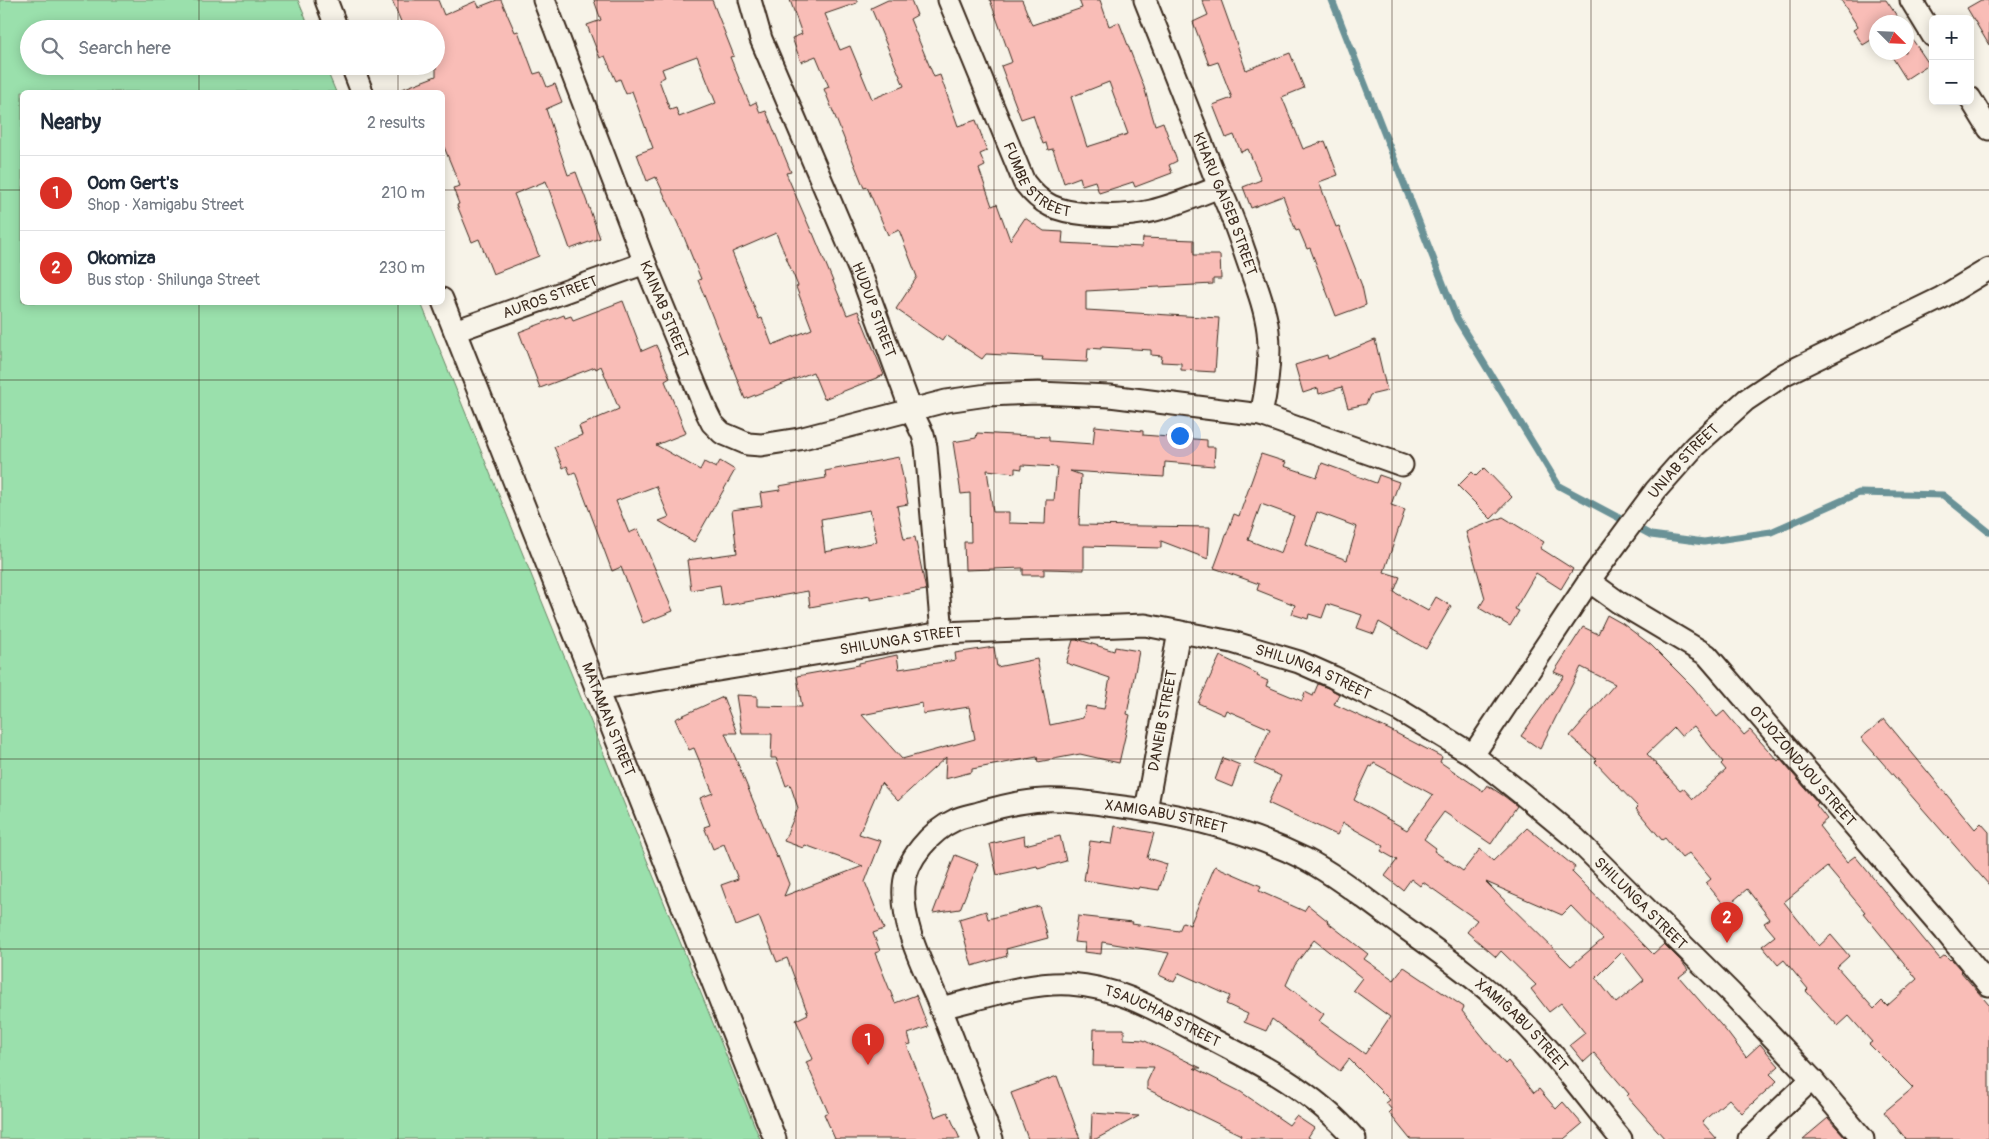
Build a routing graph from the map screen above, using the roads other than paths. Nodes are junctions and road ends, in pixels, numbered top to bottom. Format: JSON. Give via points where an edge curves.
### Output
{"nodes":[{"id":1,"x":326,"y":0,"type":"edge"},
{"id":2,"x":544,"y":0,"type":"edge"},
{"id":3,"x":750,"y":0,"type":"edge"},
{"id":4,"x":949,"y":0,"type":"edge"},
{"id":5,"x":1145,"y":0,"type":"edge"},
{"id":6,"x":1911,"y":0,"type":"edge"},
{"id":7,"x":334,"y":20,"type":"edge"},
{"id":8,"x":1929,"y":29,"type":"edge"},
{"id":9,"x":355,"y":75,"type":"edge"},
{"id":10,"x":361,"y":90,"type":"edge"},
{"id":11,"x":1974,"y":105,"type":"edge"},
{"id":12,"x":1989,"y":129,"type":"edge"},
{"id":13,"x":1219,"y":187,"type":"junction"},
{"id":14,"x":645,"y":263,"type":"junction"},
{"id":15,"x":1989,"y":269,"type":"edge"},
{"id":16,"x":444,"y":305,"type":"edge"},
{"id":17,"x":455,"y":331,"type":"junction"},
{"id":18,"x":911,"y":410,"type":"junction"},
{"id":19,"x":1261,"y":415,"type":"junction"},
{"id":20,"x":1402,"y":465,"type":"dead end"},
{"id":21,"x":1589,"y":581,"type":"junction"},
{"id":22,"x":1179,"y":632,"type":"junction"},
{"id":23,"x":942,"y":634,"type":"junction"},
{"id":24,"x":596,"y":690,"type":"junction"},
{"id":25,"x":1473,"y":755,"type":"junction"},
{"id":26,"x":1146,"y":810,"type":"junction"},
{"id":27,"x":1989,"y":985,"type":"edge"},
{"id":28,"x":940,"y":1008,"type":"junction"},
{"id":29,"x":1812,"y":1078,"type":"junction"},
{"id":30,"x":775,"y":1139,"type":"edge"},
{"id":31,"x":992,"y":1139,"type":"edge"},
{"id":32,"x":1355,"y":1139,"type":"edge"},
{"id":33,"x":1621,"y":1139,"type":"edge"},
{"id":34,"x":1749,"y":1139,"type":"edge"},
{"id":35,"x":1863,"y":1139,"type":"edge"}],
"edges":[{"from":1,"to":7,"type":"street"},
{"from":2,"to":14,"type":"street","name":"KAINAB STREET"},
{"from":3,"to":18,"type":"street","name":"HUDUP STREET","via":[[761,38],[860,271]]},
{"from":4,"to":13,"type":"street","name":"FUMBE STREET","via":[[1024,182],[1037,199],[1068,212],[1118,217],[1155,211]]},
{"from":5,"to":13,"type":"street","name":"KHARU GAISEB STREET"},
{"from":6,"to":8,"type":"street"},
{"from":9,"to":10,"type":"street"},
{"from":11,"to":12,"type":"street"},
{"from":13,"to":19,"type":"street","name":"KHARU GAISEB STREET","via":[[1263,305],[1268,361]]},
{"from":14,"to":17,"type":"street","name":"AUROS STREET"},
{"from":14,"to":18,"type":"street","name":"KAINAB STREET","via":[[707,413],[722,433],[748,444],[761,445],[799,439]]},
{"from":15,"to":21,"type":"street","name":"UNIAB STREET","via":[[1941,298],[1785,374],[1746,400],[1695,446],[1656,490]]},
{"from":16,"to":17,"type":"street","name":"MATAMAN STREET"},
{"from":17,"to":24,"type":"street","name":"MATAMAN STREET"},
{"from":18,"to":19,"type":"street","name":"KAINAB STREET","via":[[987,395],[1038,393],[1110,396]]},
{"from":18,"to":23,"type":"street","name":"HUDUP STREET","via":[[926,447]]},
{"from":19,"to":20,"type":"street","name":"KAINAB STREET"},
{"from":21,"to":25,"type":"street","name":"UNIAB STREET"},
{"from":21,"to":27,"type":"street","name":"OTJOZONDJOU STREET","via":[[1707,655]]},
{"from":22,"to":23,"type":"street","name":"SHILUNGA STREET","via":[[1145,625]]},
{"from":22,"to":25,"type":"street","name":"SHILUNGA STREET","via":[[1232,642],[1299,662],[1399,710]]},
{"from":22,"to":26,"type":"street","name":"DANEIB STREET"},
{"from":23,"to":24,"type":"street","name":"SHILUNGA STREET"},
{"from":24,"to":30,"type":"street","name":"MATAMAN STREET"},
{"from":25,"to":29,"type":"street","name":"SHILUNGA STREET","via":[[1575,838]]},
{"from":26,"to":28,"type":"street","name":"XAMIGABU STREET","via":[[1044,800],[999,807],[940,828],[911,864],[904,882],[904,905],[916,950]]},
{"from":26,"to":33,"type":"street","name":"XAMIGABU STREET","via":[[1247,835],[1294,854],[1331,875],[1490,992],[1519,1018]]},
{"from":28,"to":31,"type":"street","name":"XAMIGABU STREET"},
{"from":28,"to":32,"type":"street","name":"TSAUCHAB STREET","via":[[1054,984],[1124,994],[1263,1064],[1332,1114]]},
{"from":29,"to":34,"type":"street"},
{"from":29,"to":35,"type":"street","name":"SHILUNGA STREET"}]}
